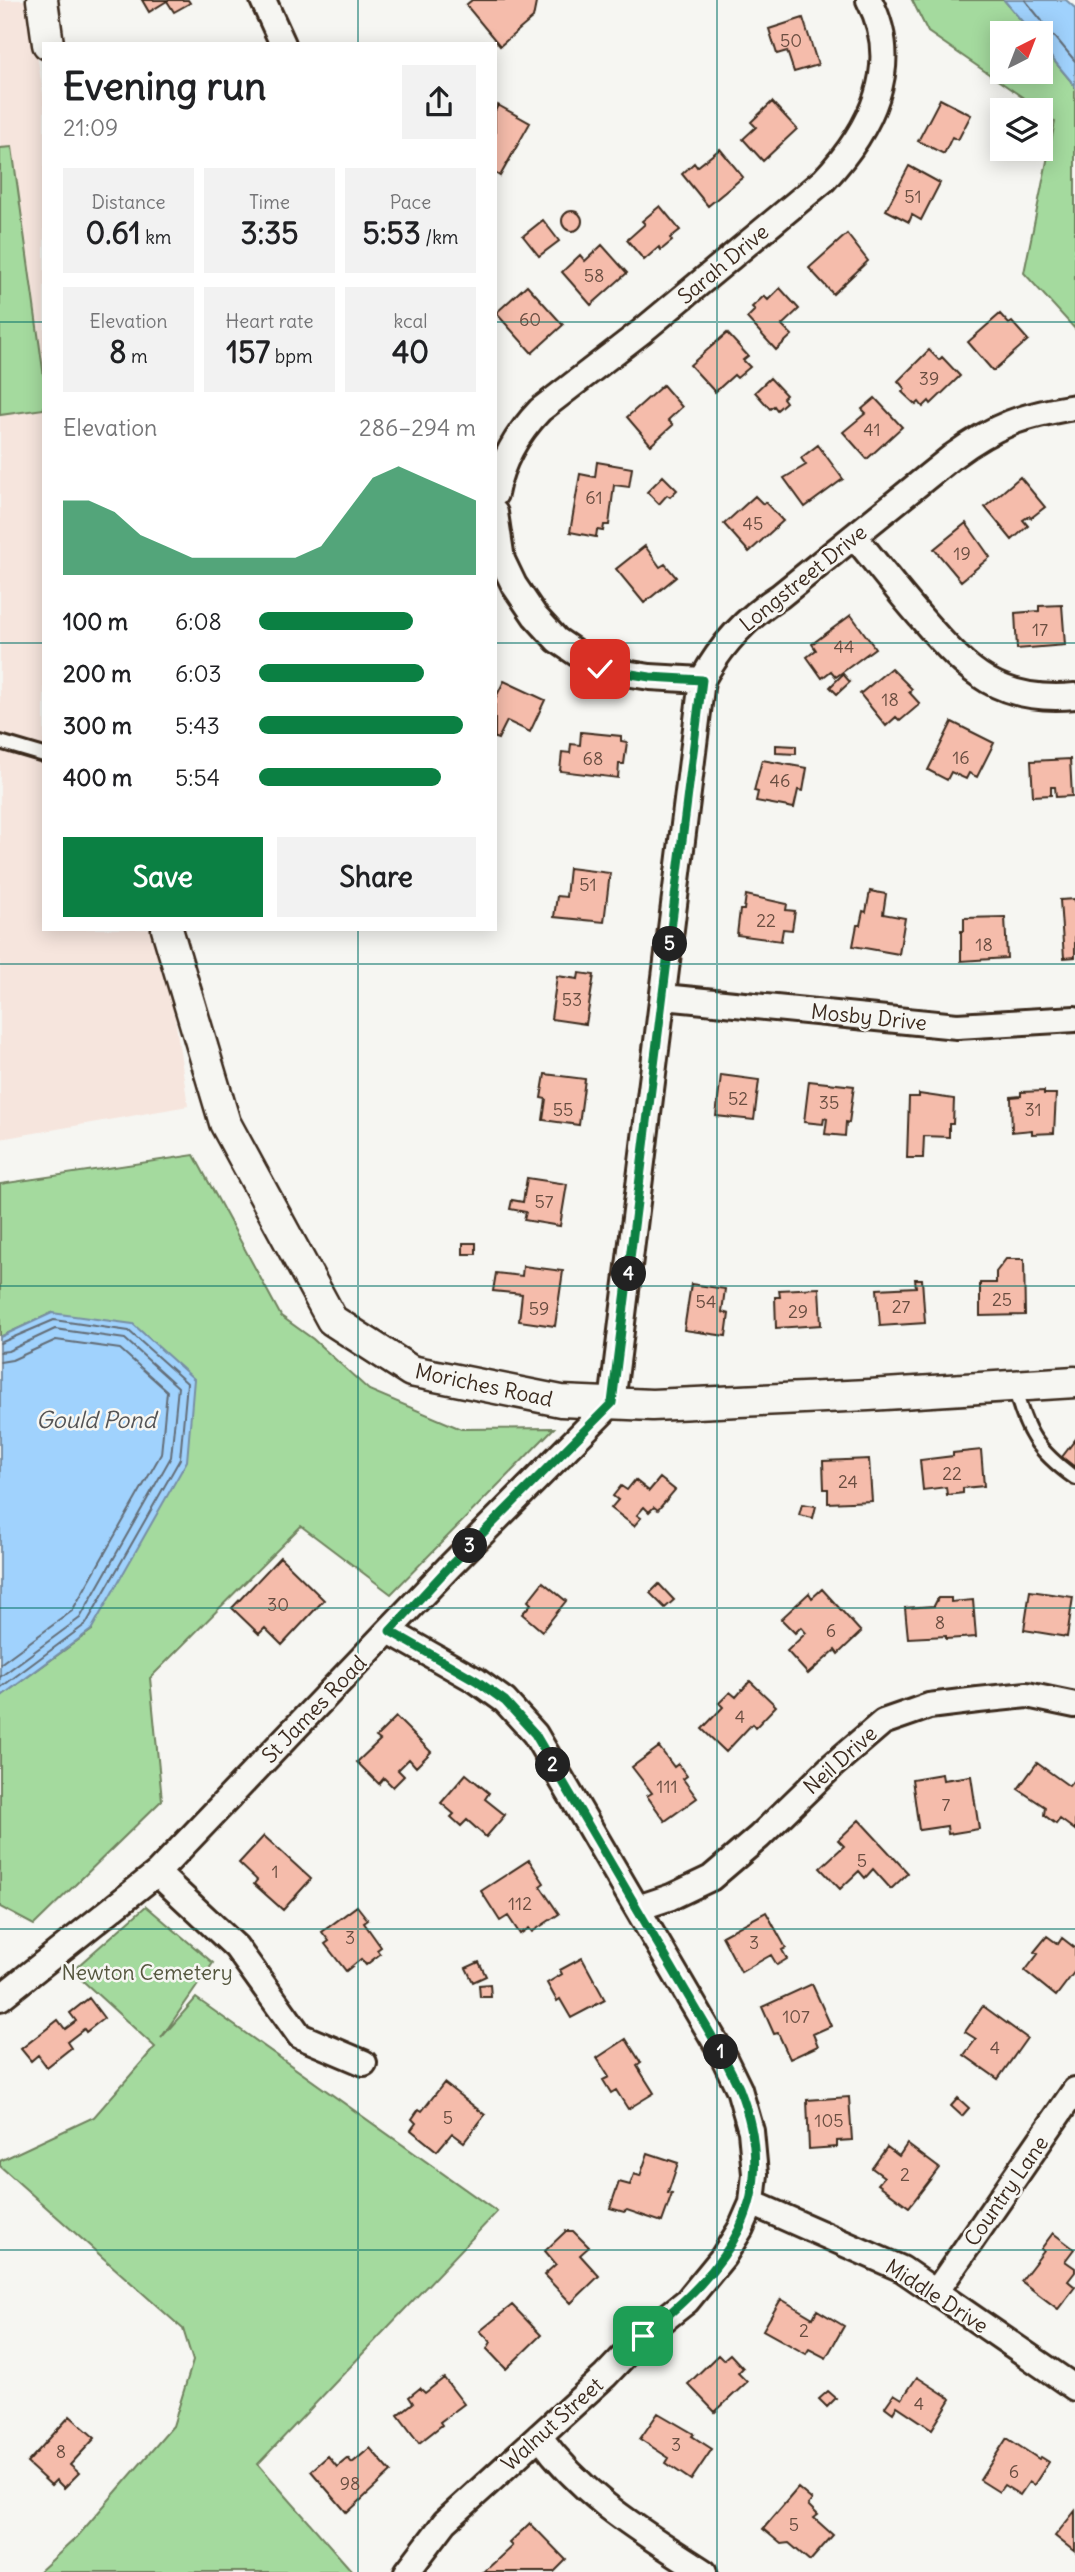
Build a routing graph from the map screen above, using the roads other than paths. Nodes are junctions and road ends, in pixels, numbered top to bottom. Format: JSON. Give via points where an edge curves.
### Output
{"nodes":[{"id":1,"x":42,"y":0,"type":"edge"},
{"id":2,"x":263,"y":0,"type":"edge"},
{"id":3,"x":869,"y":0,"type":"edge"},
{"id":4,"x":48,"y":42,"type":"edge"},
{"id":5,"x":283,"y":42,"type":"edge"},
{"id":6,"x":1075,"y":407,"type":"edge"},
{"id":7,"x":497,"y":487,"type":"edge"},
{"id":8,"x":497,"y":526,"type":"edge"},
{"id":9,"x":854,"y":536,"type":"junction"},
{"id":10,"x":702,"y":680,"type":"junction"},
{"id":11,"x":1075,"y":696,"type":"edge"},
{"id":12,"x":0,"y":742,"type":"edge"},
{"id":13,"x":42,"y":754,"type":"edge"},
{"id":14,"x":168,"y":931,"type":"edge"},
{"id":15,"x":664,"y":997,"type":"junction"},
{"id":16,"x":1075,"y":1019,"type":"edge"},
{"id":17,"x":1075,"y":1382,"type":"edge"},
{"id":18,"x":1014,"y":1386,"type":"junction"},
{"id":19,"x":612,"y":1403,"type":"junction"},
{"id":20,"x":1075,"y":1478,"type":"edge"},
{"id":21,"x":390,"y":1631,"type":"junction"},
{"id":22,"x":1075,"y":1705,"type":"edge"},
{"id":23,"x":157,"y":1873,"type":"junction"},
{"id":24,"x":638,"y":1908,"type":"junction"},
{"id":25,"x":0,"y":1998,"type":"edge"},
{"id":26,"x":365,"y":2063,"type":"dead end"},
{"id":27,"x":1075,"y":2090,"type":"edge"},
{"id":28,"x":752,"y":2203,"type":"junction"},
{"id":29,"x":936,"y":2292,"type":"junction"},
{"id":30,"x":1075,"y":2388,"type":"edge"},
{"id":31,"x":539,"y":2436,"type":"junction"},
{"id":32,"x":407,"y":2572,"type":"edge"},
{"id":33,"x":704,"y":2572,"type":"edge"}],
"edges":[{"from":1,"to":4,"type":"street"},
{"from":2,"to":5,"type":"street"},
{"from":3,"to":7,"type":"street","name":"Sarah Drive","via":[[881,31],[883,80],[870,115],[839,164],[641,332],[540,410],[505,457]]},
{"from":6,"to":9,"type":"street","name":"Longstreet Drive","via":[[1005,423],[977,438]]},
{"from":8,"to":10,"type":"street","via":[[502,560],[514,585],[557,639],[600,669]]},
{"from":9,"to":10,"type":"street","name":"Longstreet Drive","via":[[760,609],[716,654]]},
{"from":9,"to":11,"type":"street","via":[[957,659],[979,676],[1023,694]]},
{"from":10,"to":15,"type":"street","name":"Longstreet Drive"},
{"from":12,"to":13,"type":"lane"},
{"from":14,"to":19,"type":"street","name":"Moriches Road","via":[[225,1123],[332,1320],[411,1371],[561,1401]]},
{"from":15,"to":16,"type":"street","name":"Mosby Drive","via":[[957,1026]]},
{"from":15,"to":19,"type":"street","name":"Longstreet Drive"},
{"from":17,"to":18,"type":"street","name":"Moriches Road"},
{"from":18,"to":19,"type":"street","name":"Moriches Road","via":[[652,1405]]},
{"from":18,"to":20,"type":"lane","via":[[1031,1434],[1041,1449]]},
{"from":19,"to":21,"type":"street","name":"St James Road"},
{"from":21,"to":23,"type":"street","name":"St James Road"},
{"from":21,"to":24,"type":"street","name":"Walnut Street","via":[[477,1681],[505,1701],[528,1726]]},
{"from":22,"to":24,"type":"street","name":"Neil Drive","via":[[1027,1695],[929,1706],[883,1721],[711,1878]]},
{"from":23,"to":25,"type":"street","name":"St James Road"},
{"from":23,"to":26,"type":"street","via":[[236,1947],[300,2036]]},
{"from":24,"to":28,"type":"street","name":"Walnut Street","via":[[739,2089],[751,2131]]},
{"from":27,"to":29,"type":"street","name":"Country Lane"},
{"from":28,"to":29,"type":"street","name":"Middle Drive","via":[[902,2269]]},
{"from":28,"to":31,"type":"street","name":"Walnut Street","via":[[723,2257],[687,2301],[643,2336]]},
{"from":29,"to":30,"type":"street","name":"Middle Drive"},
{"from":31,"to":32,"type":"street","name":"Walnut Street","via":[[444,2522]]},
{"from":31,"to":33,"type":"street","via":[[560,2465],[614,2513]]}]}
